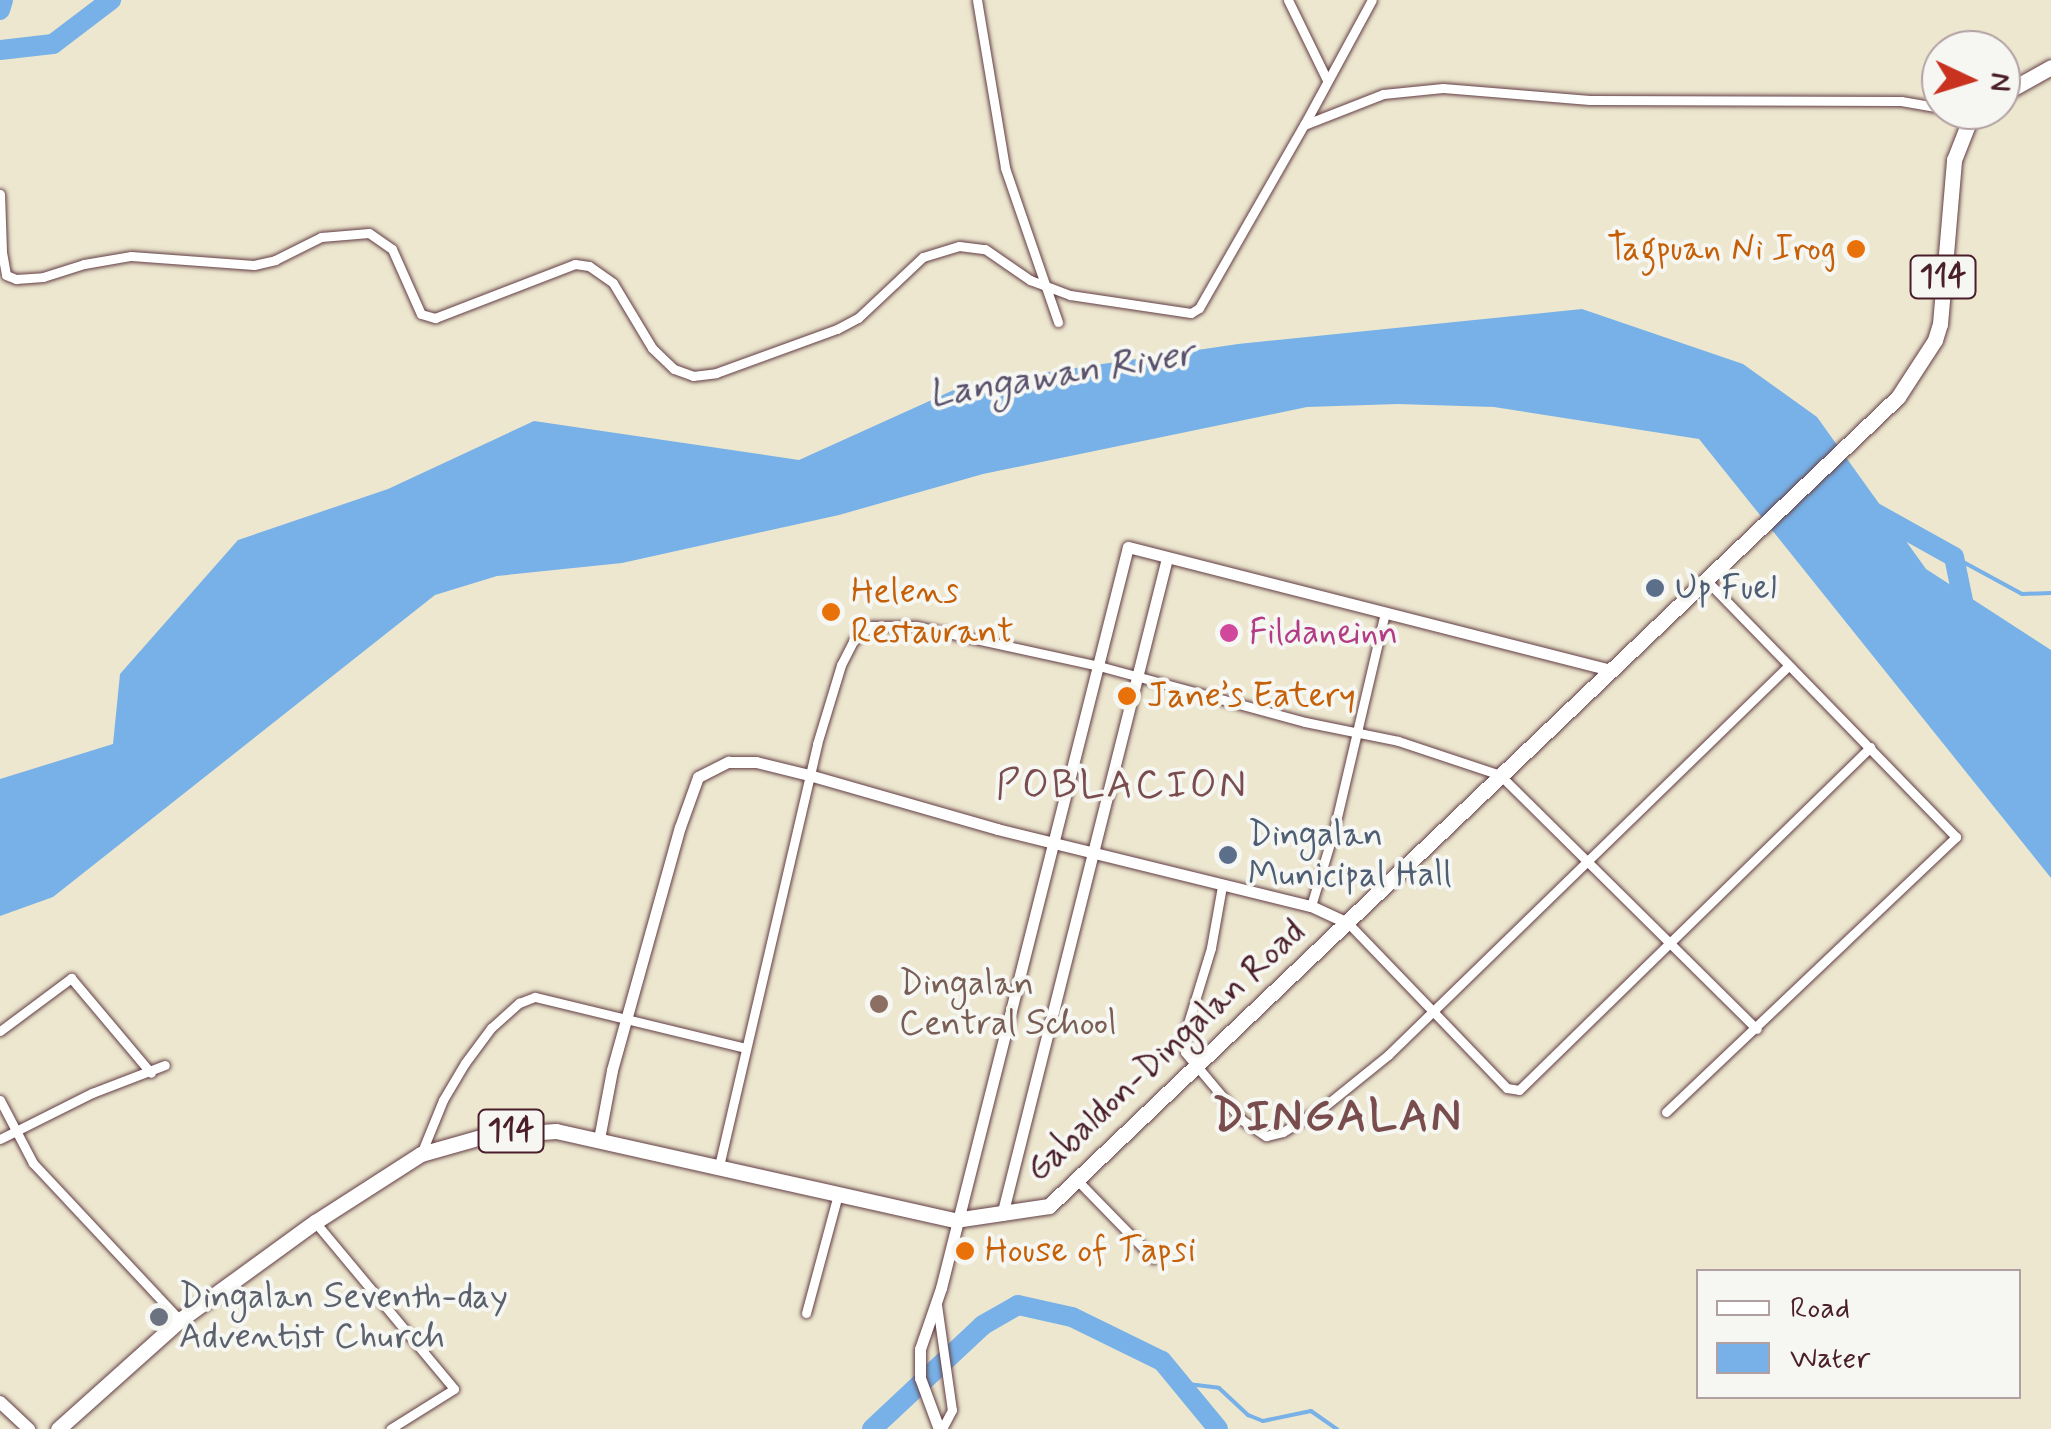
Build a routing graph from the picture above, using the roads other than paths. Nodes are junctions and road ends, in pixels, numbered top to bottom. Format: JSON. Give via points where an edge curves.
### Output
{"nodes":[{"id":1,"x":977,"y":0,"type":"edge"},
{"id":2,"x":1288,"y":0,"type":"edge"},
{"id":3,"x":1372,"y":0,"type":"edge"},
{"id":4,"x":2051,"y":66,"type":"edge"},
{"id":5,"x":1327,"y":80,"type":"junction"},
{"id":6,"x":2021,"y":83,"type":"edge"},
{"id":7,"x":1921,"y":105,"type":"edge"},
{"id":8,"x":1304,"y":125,"type":"junction"},
{"id":9,"x":1968,"y":130,"type":"edge"},
{"id":10,"x":0,"y":194,"type":"edge"},
{"id":11,"x":1046,"y":288,"type":"junction"},
{"id":12,"x":1058,"y":322,"type":"dead end"},
{"id":13,"x":1167,"y":558,"type":"junction"},
{"id":14,"x":1708,"y":581,"type":"junction"},
{"id":15,"x":1385,"y":614,"type":"junction"},
{"id":16,"x":1099,"y":666,"type":"junction"},
{"id":17,"x":1787,"y":667,"type":"junction"},
{"id":18,"x":1610,"y":670,"type":"junction"},
{"id":19,"x":1140,"y":676,"type":"junction"},
{"id":20,"x":1358,"y":733,"type":"junction"},
{"id":21,"x":1870,"y":746,"type":"junction"},
{"id":22,"x":809,"y":775,"type":"junction"},
{"id":23,"x":1500,"y":775,"type":"junction"},
{"id":24,"x":1052,"y":841,"type":"junction"},
{"id":25,"x":1094,"y":852,"type":"junction"},
{"id":26,"x":1584,"y":860,"type":"junction"},
{"id":27,"x":1222,"y":886,"type":"junction"},
{"id":28,"x":1311,"y":906,"type":"junction"},
{"id":29,"x":1348,"y":923,"type":"junction"},
{"id":30,"x":1672,"y":944,"type":"junction"},
{"id":31,"x":1433,"y":1010,"type":"junction"},
{"id":32,"x":627,"y":1018,"type":"junction"},
{"id":33,"x":1757,"y":1029,"type":"junction"},
{"id":34,"x":0,"y":1031,"type":"edge"},
{"id":35,"x":746,"y":1048,"type":"junction"},
{"id":36,"x":1194,"y":1063,"type":"junction"},
{"id":37,"x":165,"y":1066,"type":"dead end"},
{"id":38,"x":150,"y":1073,"type":"junction"},
{"id":39,"x":0,"y":1100,"type":"edge"},
{"id":40,"x":1666,"y":1112,"type":"dead end"},
{"id":41,"x":15,"y":1130,"type":"junction"},
{"id":42,"x":0,"y":1138,"type":"edge"},
{"id":43,"x":599,"y":1140,"type":"junction"},
{"id":44,"x":422,"y":1154,"type":"junction"},
{"id":45,"x":719,"y":1166,"type":"junction"},
{"id":46,"x":1080,"y":1182,"type":"junction"},
{"id":47,"x":837,"y":1198,"type":"junction"},
{"id":48,"x":1002,"y":1215,"type":"junction"},
{"id":49,"x":955,"y":1220,"type":"junction"},
{"id":50,"x":315,"y":1222,"type":"junction"},
{"id":51,"x":1154,"y":1259,"type":"dead end"},
{"id":52,"x":937,"y":1302,"type":"junction"},
{"id":53,"x":806,"y":1313,"type":"dead end"},
{"id":54,"x":180,"y":1320,"type":"junction"},
{"id":55,"x":0,"y":1402,"type":"edge"},
{"id":56,"x":28,"y":1429,"type":"edge"},
{"id":57,"x":58,"y":1429,"type":"edge"},
{"id":58,"x":390,"y":1429,"type":"edge"},
{"id":59,"x":940,"y":1429,"type":"edge"}],
"edges":[{"from":1,"to":11,"type":"street","via":[[1004,168]]},
{"from":2,"to":5,"type":"street"},
{"from":3,"to":5,"type":"street"},
{"from":4,"to":6,"type":"main road"},
{"from":5,"to":8,"type":"street"},
{"from":7,"to":8,"type":"street","via":[[1416,89],[1383,94]]},
{"from":8,"to":11,"type":"street","via":[[1191,314]]},
{"from":9,"to":14,"type":"main road","name":"Gabaldon-Dingalan Road","number":"114","via":[[1947,200],[1935,340],[1869,428]]},
{"from":10,"to":11,"type":"street","via":[[6,275],[16,279],[131,256],[254,265],[321,238],[369,234],[392,249],[420,314],[435,318],[575,264],[589,266],[613,282],[652,348],[674,370],[693,376],[837,329],[858,318],[922,258],[942,250],[985,249]]},
{"from":11,"to":12,"type":"street"},
{"from":13,"to":15,"type":"street"},
{"from":13,"to":16,"type":"street","via":[[1128,547]]},
{"from":13,"to":19,"type":"street"},
{"from":14,"to":17,"type":"street"},
{"from":14,"to":18,"type":"main road","name":"Gabaldon-Dingalan Road","number":"114"},
{"from":15,"to":18,"type":"street"},
{"from":15,"to":20,"type":"street"},
{"from":16,"to":19,"type":"street"},
{"from":16,"to":22,"type":"street","via":[[916,626],[871,626],[853,641],[841,665]]},
{"from":16,"to":24,"type":"street"},
{"from":17,"to":21,"type":"street"},
{"from":17,"to":26,"type":"street"},
{"from":18,"to":23,"type":"main road","name":"Gabaldon-Dingalan Road","number":"114"},
{"from":19,"to":20,"type":"street"},
{"from":19,"to":25,"type":"street"},
{"from":20,"to":23,"type":"street"},
{"from":20,"to":28,"type":"street"},
{"from":21,"to":30,"type":"street"},
{"from":21,"to":33,"type":"street","via":[[1956,837]]},
{"from":22,"to":24,"type":"street"},
{"from":22,"to":32,"type":"street","via":[[741,760],[698,777]]},
{"from":22,"to":35,"type":"street"},
{"from":23,"to":26,"type":"street"},
{"from":23,"to":29,"type":"main road","name":"Gabaldon-Dingalan Road","number":"114"},
{"from":24,"to":25,"type":"street"},
{"from":24,"to":49,"type":"street"},
{"from":25,"to":27,"type":"street"},
{"from":25,"to":48,"type":"street"},
{"from":26,"to":30,"type":"street"},
{"from":26,"to":31,"type":"street"},
{"from":27,"to":28,"type":"street"},
{"from":27,"to":36,"type":"street","via":[[1185,1034],[1185,1052]]},
{"from":28,"to":29,"type":"street"},
{"from":29,"to":31,"type":"street"},
{"from":29,"to":36,"type":"main road","name":"Gabaldon-Dingalan Road","number":"114"},
{"from":30,"to":31,"type":"street","via":[[1519,1090],[1507,1088]]},
{"from":30,"to":33,"type":"street"},
{"from":31,"to":36,"type":"street","via":[[1376,1065],[1283,1132],[1260,1134]]},
{"from":32,"to":35,"type":"street"},
{"from":32,"to":43,"type":"street"},
{"from":32,"to":44,"type":"street","via":[[534,997],[519,1003],[466,1063]]},
{"from":33,"to":40,"type":"street"},
{"from":34,"to":38,"type":"street","via":[[70,978]]},
{"from":35,"to":45,"type":"street"},
{"from":36,"to":46,"type":"main road","name":"Gabaldon-Dingalan Road","number":"114"},
{"from":37,"to":38,"type":"street"},
{"from":38,"to":41,"type":"street"},
{"from":39,"to":41,"type":"street"},
{"from":41,"to":42,"type":"street"},
{"from":41,"to":54,"type":"street","via":[[33,1163]]},
{"from":43,"to":44,"type":"main road","name":"Gabaldon-Dingalan Road","number":"114","via":[[514,1131]]},
{"from":43,"to":45,"type":"main road","name":"Gabaldon-Dingalan Road","number":"114"},
{"from":44,"to":50,"type":"main road","name":"Gabaldon-Dingalan Road","number":"114"},
{"from":45,"to":47,"type":"main road","name":"Gabaldon-Dingalan Road","number":"114"},
{"from":46,"to":48,"type":"main road","name":"Gabaldon-Dingalan Road","number":"114","via":[[1048,1206]]},
{"from":46,"to":51,"type":"street"},
{"from":47,"to":49,"type":"main road","name":"Gabaldon-Dingalan Road","number":"114"},
{"from":47,"to":53,"type":"street"},
{"from":48,"to":49,"type":"main road","name":"Gabaldon-Dingalan Road","number":"114"},
{"from":49,"to":52,"type":"street"},
{"from":50,"to":54,"type":"main road","name":"Gabaldon-Dingalan Road","number":"114"},
{"from":50,"to":58,"type":"street","via":[[454,1388]]},
{"from":52,"to":59,"type":"street","via":[[952,1410]]},
{"from":52,"to":59,"type":"street","via":[[920,1348],[920,1378]]},
{"from":54,"to":57,"type":"main road","name":"Gabaldon-Dingalan Road","number":"114"},
{"from":55,"to":56,"type":"main road"}]}
